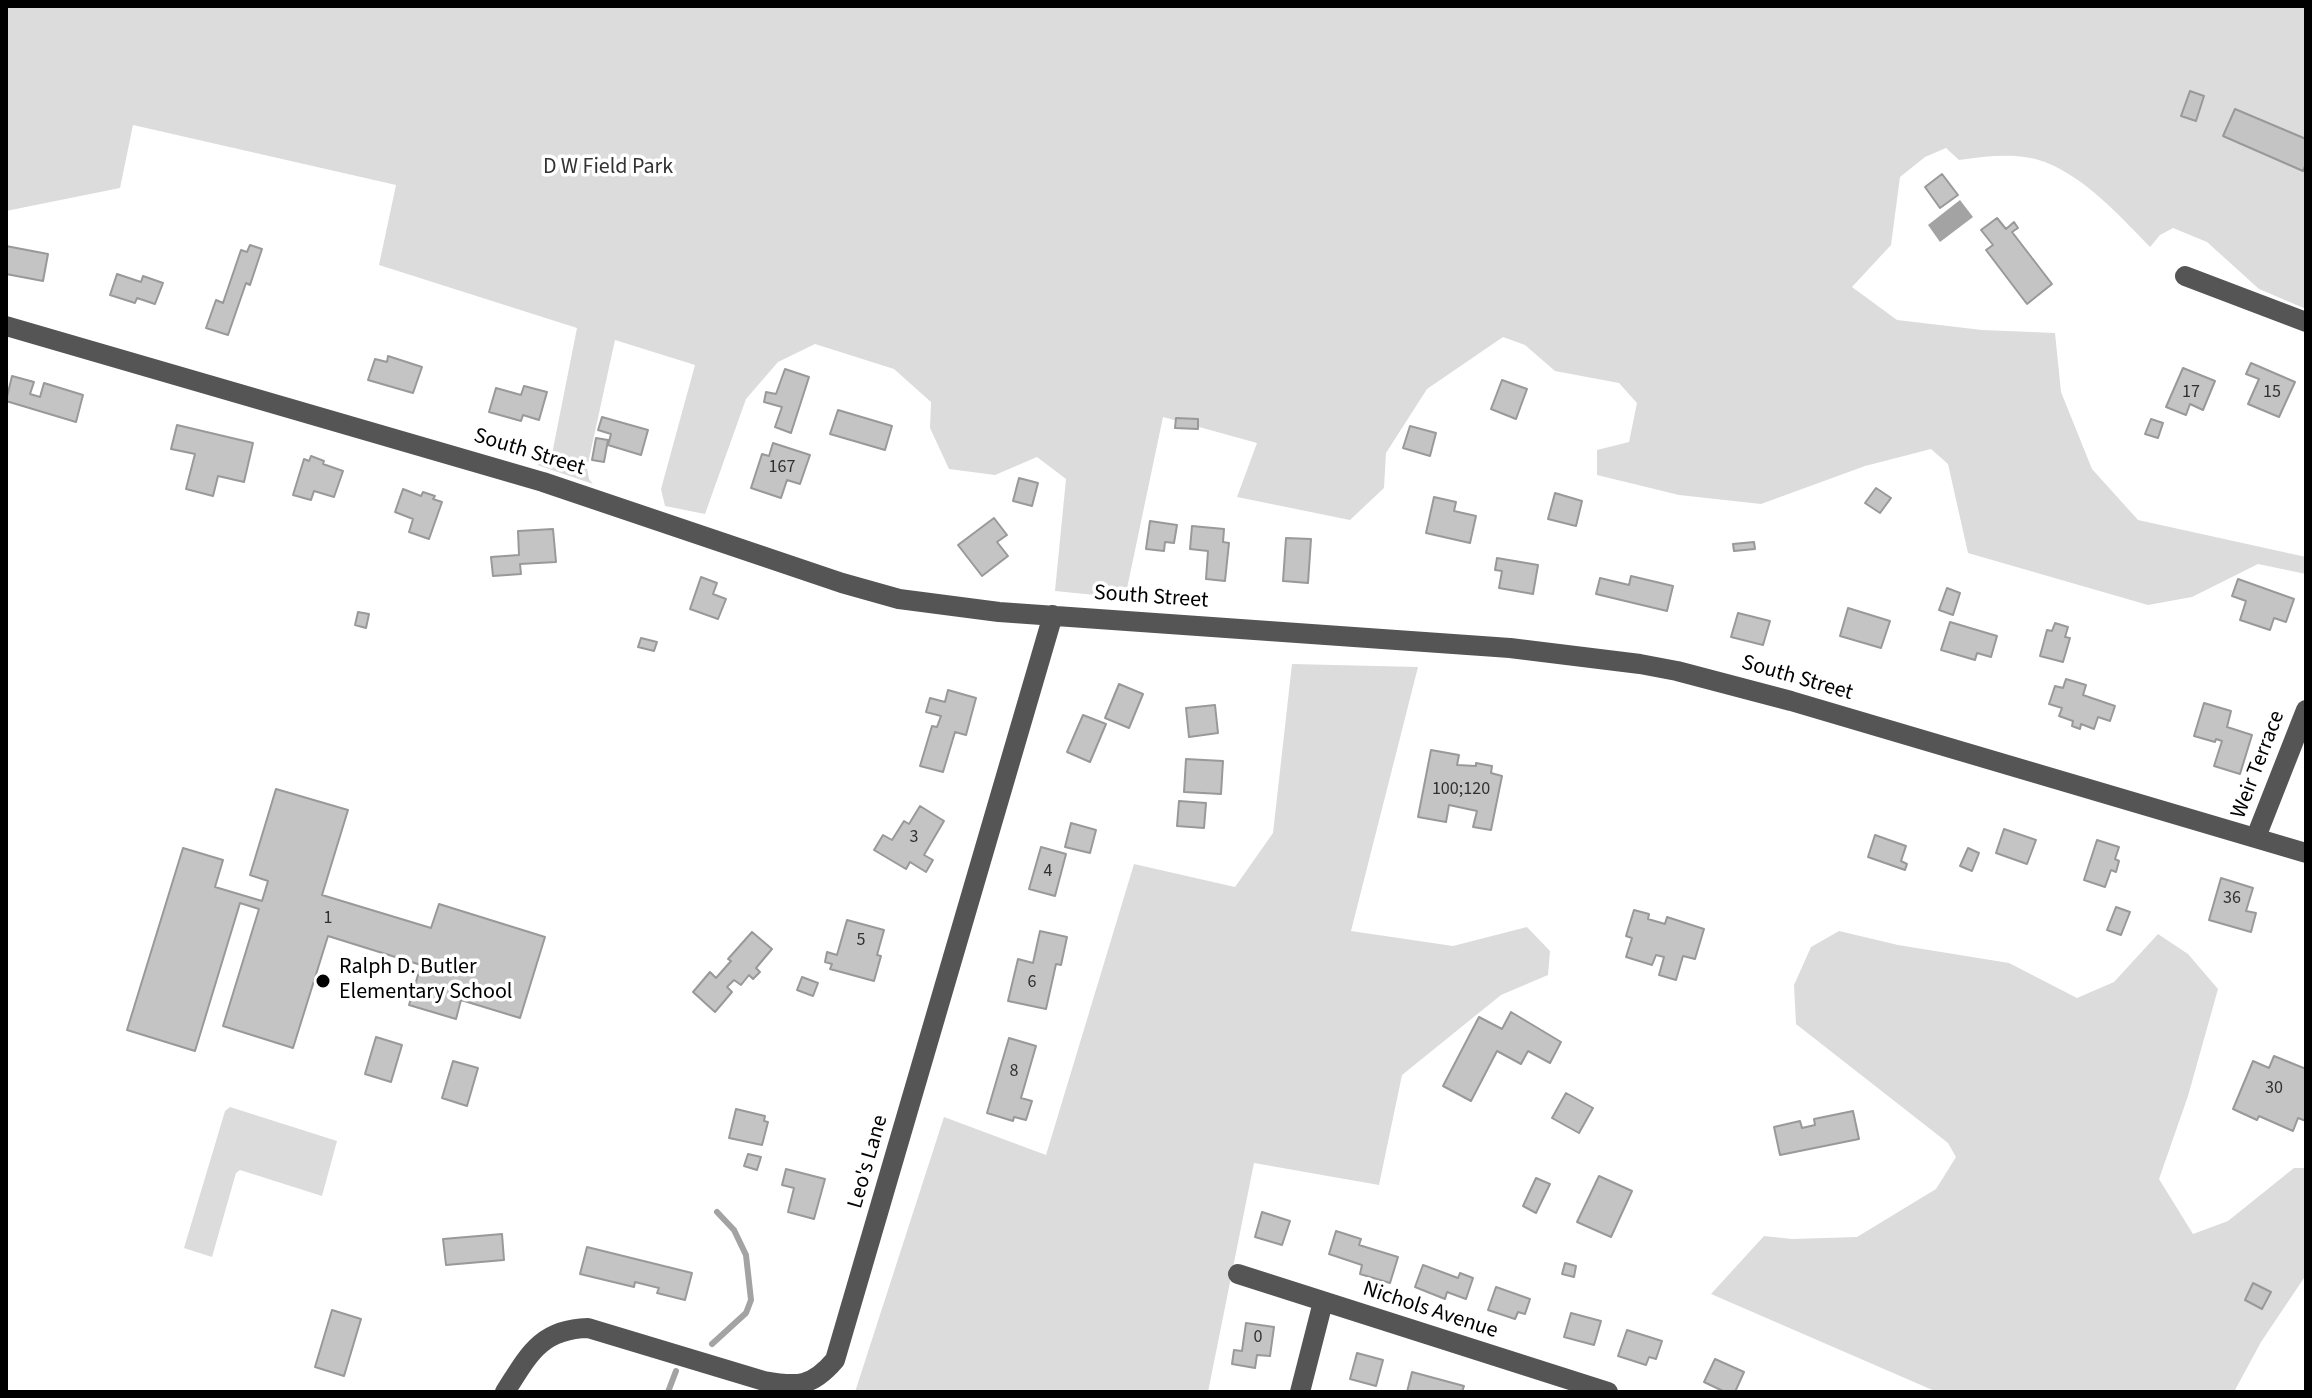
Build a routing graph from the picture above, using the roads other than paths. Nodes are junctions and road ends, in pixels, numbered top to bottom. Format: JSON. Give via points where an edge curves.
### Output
{"nodes":[{"id":1,"x":2185,"y":276,"type":"dead end"},
{"id":2,"x":2306,"y":322,"type":"edge"},
{"id":3,"x":6,"y":326,"type":"edge"},
{"id":4,"x":1053,"y":615,"type":"junction"},
{"id":5,"x":2306,"y":710,"type":"edge"},
{"id":6,"x":2256,"y":837,"type":"junction"},
{"id":7,"x":2306,"y":853,"type":"edge"},
{"id":8,"x":1238,"y":1274,"type":"dead end"},
{"id":9,"x":1323,"y":1302,"type":"junction"},
{"id":10,"x":505,"y":1392,"type":"edge"},
{"id":11,"x":1300,"y":1392,"type":"edge"},
{"id":12,"x":1608,"y":1392,"type":"edge"}],
"edges":[{"from":1,"to":2,"type":"street"},
{"from":3,"to":4,"type":"street","name":"South Street","via":[[543,482],[875,593],[936,606]]},
{"from":4,"to":6,"type":"street","name":"South Street","via":[[1469,644],[1653,667],[1791,701]]},
{"from":4,"to":10,"type":"street","name":"Leo's Lane","via":[[835,1360],[808,1383],[786,1385],[588,1328],[571,1328],[556,1332],[531,1352]]},
{"from":5,"to":6,"type":"street","name":"Weir Terrace"},
{"from":6,"to":7,"type":"street","name":"South Street"},
{"from":8,"to":9,"type":"street","name":"Nichols Avenue"},
{"from":9,"to":11,"type":"street"},
{"from":9,"to":12,"type":"street","name":"Nichols Avenue"}]}
